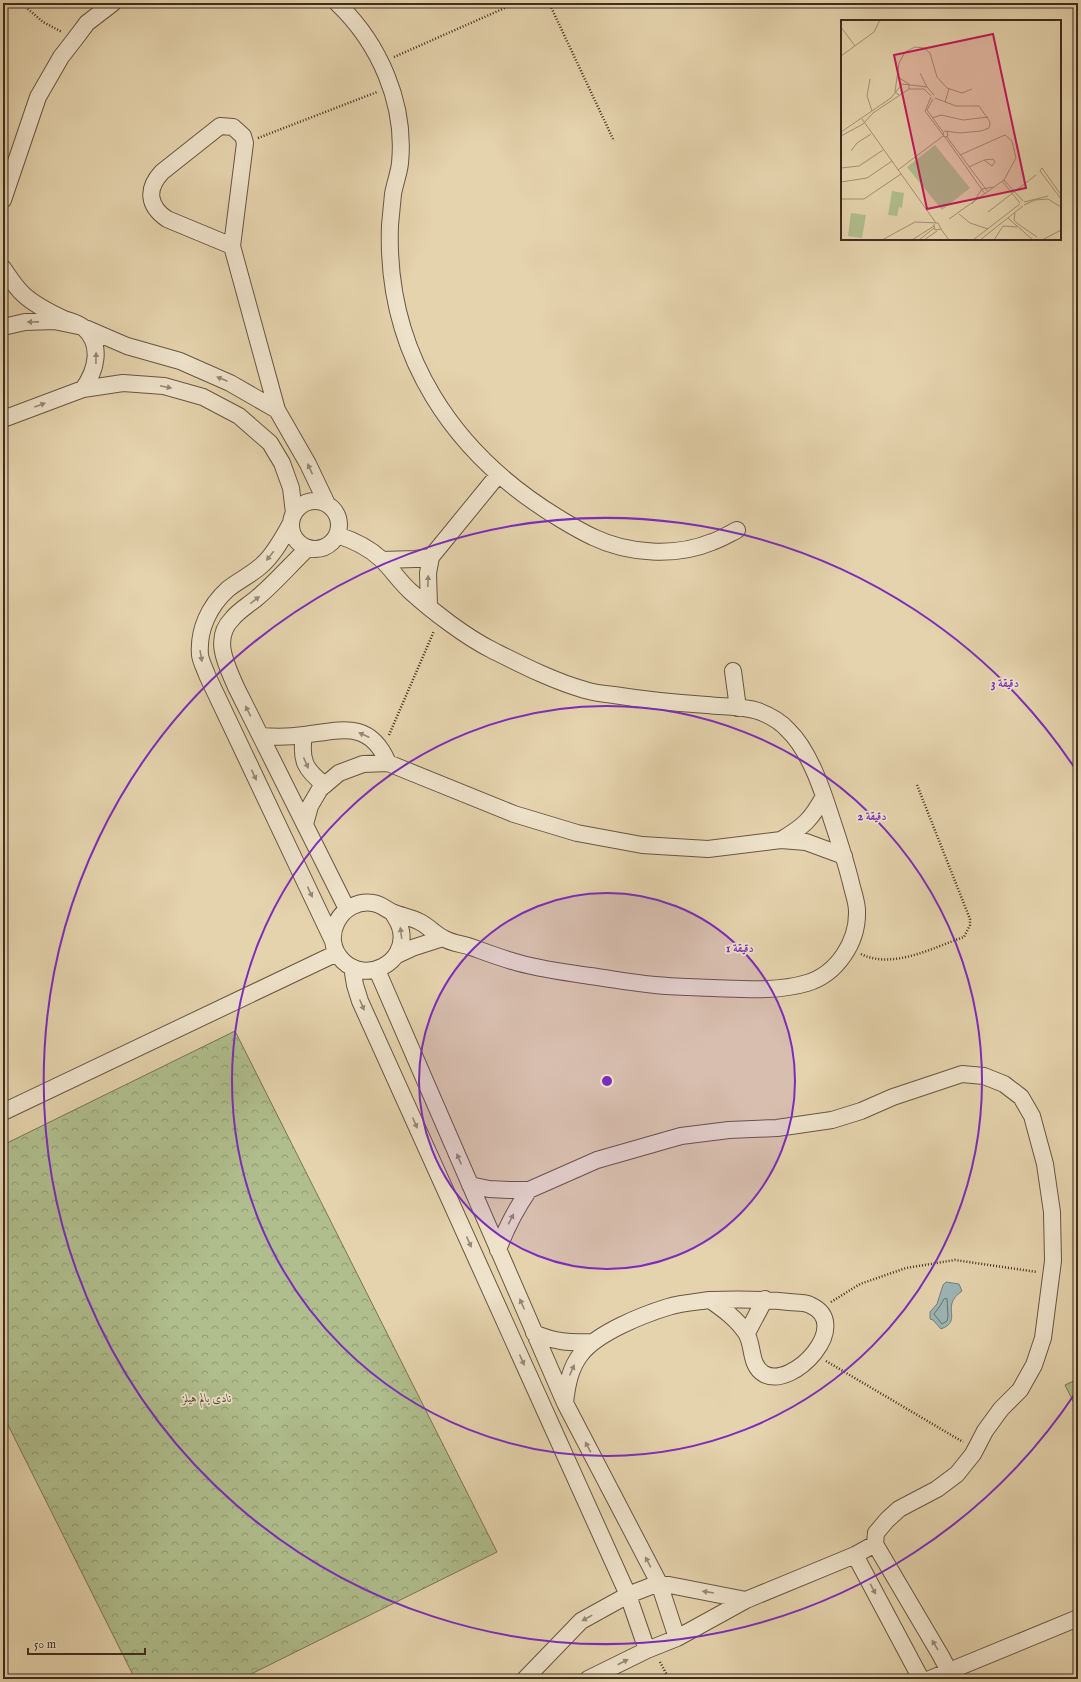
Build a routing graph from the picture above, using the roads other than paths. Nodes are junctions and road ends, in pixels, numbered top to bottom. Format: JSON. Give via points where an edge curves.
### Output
{"nodes":[{"id":1,"x":113,"y":3,"type":"edge"},
{"id":2,"x":336,"y":3,"type":"edge"},
{"id":3,"x":3,"y":200,"type":"edge"},
{"id":4,"x":232,"y":246,"type":"junction"},
{"id":5,"x":3,"y":268,"type":"edge"},
{"id":6,"x":3,"y":327,"type":"edge"},
{"id":7,"x":83,"y":327,"type":"junction"},
{"id":8,"x":83,"y":389,"type":"junction"},
{"id":9,"x":277,"y":410,"type":"junction"},
{"id":10,"x":3,"y":418,"type":"edge"},
{"id":11,"x":498,"y":475,"type":"junction"},
{"id":12,"x":326,"y":504,"type":"junction"},
{"id":13,"x":292,"y":518,"type":"junction"},
{"id":14,"x":737,"y":530,"type":"dead end"},
{"id":15,"x":337,"y":534,"type":"junction"},
{"id":16,"x":308,"y":548,"type":"junction"},
{"id":17,"x":431,"y":557,"type":"junction"},
{"id":18,"x":382,"y":560,"type":"junction"},
{"id":19,"x":435,"y":611,"type":"junction"},
{"id":20,"x":733,"y":671,"type":"dead end"},
{"id":21,"x":738,"y":708,"type":"junction"},
{"id":22,"x":304,"y":735,"type":"junction"},
{"id":23,"x":261,"y":736,"type":"junction"},
{"id":24,"x":385,"y":756,"type":"junction"},
{"id":25,"x":325,"y":785,"type":"junction"},
{"id":26,"x":824,"y":796,"type":"junction"},
{"id":27,"x":305,"y":824,"type":"junction"},
{"id":28,"x":781,"y":840,"type":"junction"},
{"id":29,"x":844,"y":856,"type":"junction"},
{"id":30,"x":347,"y":908,"type":"junction"},
{"id":31,"x":392,"y":912,"type":"junction"},
{"id":32,"x":443,"y":938,"type":"junction"},
{"id":33,"x":335,"y":947,"type":"junction"},
{"id":34,"x":397,"y":954,"type":"junction"},
{"id":35,"x":352,"y":967,"type":"junction"},
{"id":36,"x":377,"y":970,"type":"junction"},
{"id":37,"x":3,"y":1112,"type":"edge"},
{"id":38,"x":470,"y":1185,"type":"junction"},
{"id":39,"x":529,"y":1190,"type":"junction"},
{"id":40,"x":498,"y":1250,"type":"junction"},
{"id":41,"x":710,"y":1300,"type":"junction"},
{"id":42,"x":765,"y":1300,"type":"junction"},
{"id":43,"x":534,"y":1333,"type":"junction"},
{"id":44,"x":747,"y":1333,"type":"junction"},
{"id":45,"x":592,"y":1342,"type":"junction"},
{"id":46,"x":564,"y":1402,"type":"junction"},
{"id":47,"x":875,"y":1544,"type":"junction"},
{"id":48,"x":855,"y":1555,"type":"junction"},
{"id":49,"x":659,"y":1583,"type":"junction"},
{"id":50,"x":628,"y":1595,"type":"junction"},
{"id":51,"x":746,"y":1600,"type":"junction"},
{"id":52,"x":1078,"y":1618,"type":"edge"},
{"id":53,"x":677,"y":1638,"type":"junction"},
{"id":54,"x":650,"y":1649,"type":"junction"},
{"id":55,"x":951,"y":1675,"type":"edge"},
{"id":56,"x":525,"y":1679,"type":"edge"},
{"id":57,"x":588,"y":1679,"type":"edge"},
{"id":58,"x":920,"y":1679,"type":"edge"},
{"id":59,"x":930,"y":1679,"type":"edge"}],
"edges":[{"from":1,"to":3,"type":"street","via":[[88,23],[75,39],[61,57],[38,97]]},
{"from":2,"to":11,"type":"street","via":[[349,15],[381,62],[397,112],[400,163],[390,225],[393,290],[410,353],[424,383],[442,411]]},
{"from":4,"to":4,"type":"street","via":[[245,143],[243,136],[233,127],[220,126],[155,179],[151,197],[159,214],[167,219]]},
{"from":4,"to":9,"type":"street"},
{"from":5,"to":7,"type":"street","via":[[24,295]]},
{"from":7,"to":6,"type":"street","one_way":true,"via":[[54,321],[25,322]]},
{"from":8,"to":7,"type":"street","one_way":true,"via":[[96,365],[96,351],[92,338]]},
{"from":9,"to":7,"type":"street","one_way":true,"via":[[230,383],[180,361],[127,346]]},
{"from":10,"to":8,"type":"street","one_way":true},
{"from":8,"to":13,"type":"street","one_way":true,"via":[[123,383],[164,386],[203,397],[239,416],[270,443],[282,463],[291,488]]},
{"from":12,"to":9,"type":"street","one_way":true,"via":[[308,464]]},
{"from":11,"to":14,"type":"street","via":[[534,503],[594,538],[626,548],[654,552],[683,550],[711,543]]},
{"from":11,"to":17,"type":"street"},
{"from":12,"to":13,"type":"street","via":[[308,502],[302,505]]},
{"from":12,"to":15,"type":"street","via":[[332,508],[338,521]]},
{"from":13,"to":16,"type":"street","via":[[295,538]]},
{"from":13,"to":33,"type":"street","one_way":true,"via":[[279,545],[264,564],[228,589],[216,601],[206,616],[200,636],[200,656],[207,676]]},
{"from":15,"to":16,"type":"street","via":[[328,545],[315,549]]},
{"from":15,"to":18,"type":"street","via":[[353,540]]},
{"from":23,"to":16,"type":"street","one_way":true,"via":[[226,665],[222,650],[223,634],[230,620],[258,597]]},
{"from":17,"to":18,"type":"street"},
{"from":19,"to":17,"type":"street","one_way":true,"via":[[427,589]]},
{"from":18,"to":19,"type":"street","via":[[406,587]]},
{"from":19,"to":21,"type":"street","via":[[484,646],[587,691],[640,699]]},
{"from":20,"to":21,"type":"street"},
{"from":21,"to":26,"type":"street","via":[[756,710],[787,728],[799,742]]},
{"from":22,"to":23,"type":"street"},
{"from":24,"to":22,"type":"street","one_way":true,"via":[[373,740],[361,733],[334,730]]},
{"from":22,"to":25,"type":"street","one_way":true,"via":[[301,750],[305,764],[313,776]]},
{"from":23,"to":27,"type":"street"},
{"from":24,"to":25,"type":"street","via":[[339,773]]},
{"from":24,"to":28,"type":"street","via":[[514,814],[577,833],[642,844],[708,849]]},
{"from":25,"to":27,"type":"street","via":[[310,806]]},
{"from":26,"to":28,"type":"street","via":[[814,815]]},
{"from":26,"to":29,"type":"street"},
{"from":27,"to":30,"type":"street"},
{"from":28,"to":29,"type":"street","via":[[806,842]]},
{"from":29,"to":32,"type":"street","via":[[857,910],[855,933],[845,954],[829,971],[809,983],[746,989],[657,985],[566,973],[515,962]]},
{"from":30,"to":31,"type":"street","via":[[358,903],[370,902],[382,905]]},
{"from":30,"to":33,"type":"street","via":[[338,917],[334,928]]},
{"from":31,"to":32,"type":"street","via":[[419,921]]},
{"from":34,"to":31,"type":"street","one_way":true,"via":[[402,932]]},
{"from":32,"to":34,"type":"street"},
{"from":33,"to":35,"type":"street","via":[[343,962]]},
{"from":33,"to":37,"type":"street"},
{"from":34,"to":36,"type":"street","via":[[389,964]]},
{"from":35,"to":36,"type":"street","via":[[364,971]]},
{"from":35,"to":50,"type":"street","one_way":true,"via":[[360,1001]]},
{"from":38,"to":36,"type":"street","one_way":true},
{"from":38,"to":39,"type":"street"},
{"from":38,"to":40,"type":"street"},
{"from":40,"to":39,"type":"street","one_way":true,"via":[[513,1215]]},
{"from":39,"to":47,"type":"street","via":[[597,1160],[681,1136],[777,1128],[832,1120],[962,1074],[984,1076],[1004,1084],[1021,1097],[1032,1116],[1046,1164],[1052,1212],[1053,1261],[1043,1338],[1034,1365],[1020,1390],[1001,1409],[957,1474],[937,1489],[899,1509],[886,1520],[876,1533]]},
{"from":43,"to":40,"type":"street","one_way":true},
{"from":41,"to":42,"type":"street"},
{"from":41,"to":44,"type":"street"},
{"from":41,"to":45,"type":"street","via":[[669,1307],[628,1322]]},
{"from":42,"to":44,"type":"street"},
{"from":42,"to":44,"type":"street","via":[[810,1304],[824,1317],[824,1336],[813,1354],[801,1365],[790,1372],[771,1376],[758,1368]]},
{"from":43,"to":45,"type":"street","via":[[559,1341]]},
{"from":43,"to":46,"type":"street"},
{"from":46,"to":45,"type":"street","one_way":true,"via":[[572,1369]]},
{"from":49,"to":46,"type":"street","one_way":true},
{"from":47,"to":48,"type":"street"},
{"from":55,"to":47,"type":"street","one_way":true},
{"from":48,"to":51,"type":"street"},
{"from":48,"to":58,"type":"street","one_way":true},
{"from":49,"to":50,"type":"street"},
{"from":51,"to":49,"type":"street","one_way":true},
{"from":49,"to":53,"type":"street"},
{"from":50,"to":54,"type":"street"},
{"from":50,"to":56,"type":"street","one_way":true,"via":[[581,1622]]},
{"from":51,"to":53,"type":"street"},
{"from":52,"to":55,"type":"street"},
{"from":53,"to":54,"type":"street"},
{"from":57,"to":54,"type":"street","one_way":true},
{"from":55,"to":59,"type":"street"}]}
